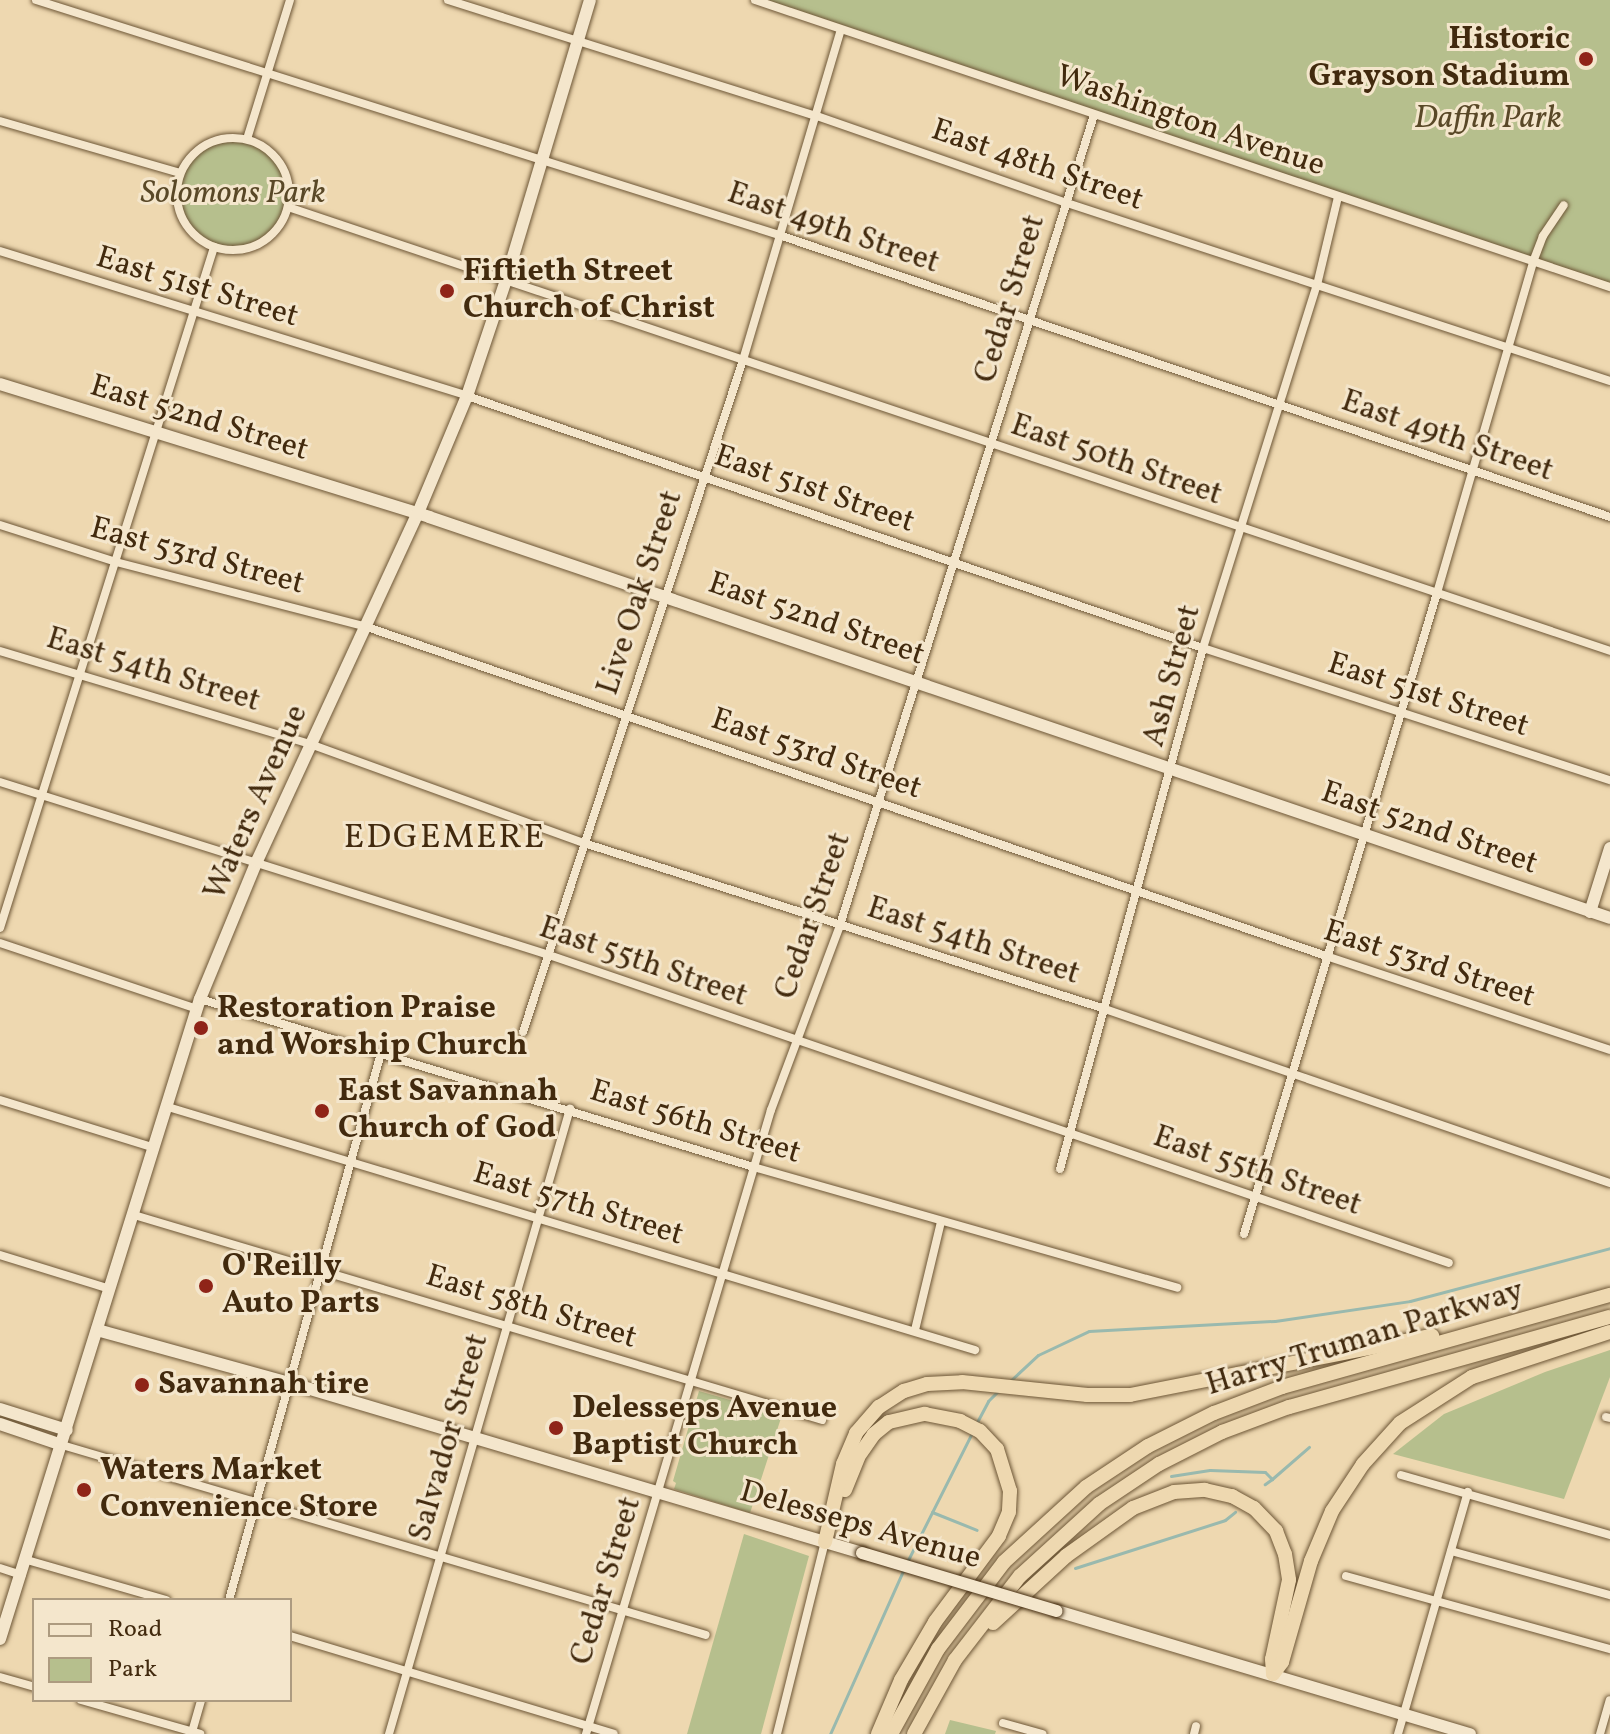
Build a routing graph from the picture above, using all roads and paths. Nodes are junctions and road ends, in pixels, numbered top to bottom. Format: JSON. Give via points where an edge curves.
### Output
{"nodes":[{"id":1,"x":36,"y":0,"type":"edge"},
{"id":2,"x":290,"y":0,"type":"edge"},
{"id":3,"x":448,"y":0,"type":"edge"},
{"id":4,"x":590,"y":0,"type":"edge"},
{"id":5,"x":755,"y":0,"type":"edge"},
{"id":6,"x":841,"y":30,"type":"junction"},
{"id":7,"x":577,"y":42,"type":"junction"},
{"id":8,"x":268,"y":71,"type":"junction"},
{"id":9,"x":1094,"y":115,"type":"junction"},
{"id":10,"x":817,"y":116,"type":"junction"},
{"id":11,"x":0,"y":121,"type":"edge"},
{"id":12,"x":247,"y":139,"type":"junction"},
{"id":13,"x":543,"y":158,"type":"junction"},
{"id":14,"x":180,"y":173,"type":"junction"},
{"id":15,"x":1338,"y":197,"type":"junction"},
{"id":16,"x":1067,"y":203,"type":"junction"},
{"id":17,"x":1564,"y":205,"type":"dead end"},
{"id":18,"x":288,"y":207,"type":"junction"},
{"id":19,"x":779,"y":235,"type":"junction"},
{"id":20,"x":214,"y":247,"type":"junction"},
{"id":21,"x":0,"y":251,"type":"edge"},
{"id":22,"x":1533,"y":262,"type":"junction"},
{"id":23,"x":506,"y":280,"type":"junction"},
{"id":24,"x":1317,"y":285,"type":"junction"},
{"id":25,"x":1610,"y":287,"type":"edge"},
{"id":26,"x":193,"y":313,"type":"junction"},
{"id":27,"x":1030,"y":321,"type":"junction"},
{"id":28,"x":1508,"y":347,"type":"junction"},
{"id":29,"x":743,"y":360,"type":"junction"},
{"id":30,"x":1610,"y":381,"type":"edge"},
{"id":31,"x":0,"y":384,"type":"edge"},
{"id":32,"x":467,"y":396,"type":"junction"},
{"id":33,"x":1278,"y":406,"type":"junction"},
{"id":34,"x":155,"y":434,"type":"junction"},
{"id":35,"x":991,"y":443,"type":"junction"},
{"id":36,"x":1473,"y":470,"type":"junction"},
{"id":37,"x":704,"y":479,"type":"junction"},
{"id":38,"x":418,"y":513,"type":"junction"},
{"id":39,"x":1610,"y":517,"type":"edge"},
{"id":40,"x":0,"y":525,"type":"edge"},
{"id":41,"x":1241,"y":529,"type":"junction"},
{"id":42,"x":116,"y":562,"type":"junction"},
{"id":43,"x":954,"y":563,"type":"junction"},
{"id":44,"x":1437,"y":593,"type":"junction"},
{"id":45,"x":667,"y":597,"type":"junction"},
{"id":46,"x":364,"y":626,"type":"junction"},
{"id":47,"x":1203,"y":648,"type":"junction"},
{"id":48,"x":0,"y":651,"type":"edge"},
{"id":49,"x":1610,"y":651,"type":"edge"},
{"id":50,"x":82,"y":673,"type":"junction"},
{"id":51,"x":916,"y":681,"type":"junction"},
{"id":52,"x":1400,"y":713,"type":"junction"},
{"id":53,"x":625,"y":716,"type":"junction"},
{"id":54,"x":310,"y":744,"type":"junction"},
{"id":55,"x":1172,"y":771,"type":"junction"},
{"id":56,"x":1610,"y":780,"type":"edge"},
{"id":57,"x":0,"y":782,"type":"edge"},
{"id":58,"x":43,"y":795,"type":"junction"},
{"id":59,"x":877,"y":801,"type":"junction"},
{"id":60,"x":1364,"y":833,"type":"junction"},
{"id":61,"x":587,"y":844,"type":"junction"},
{"id":62,"x":1610,"y":848,"type":"edge"},
{"id":63,"x":257,"y":861,"type":"junction"},
{"id":64,"x":1139,"y":891,"type":"junction"},
{"id":65,"x":1590,"y":912,"type":"junction"},
{"id":66,"x":1610,"y":918,"type":"edge"},
{"id":67,"x":840,"y":925,"type":"junction"},
{"id":68,"x":0,"y":928,"type":"edge"},
{"id":69,"x":0,"y":943,"type":"edge"},
{"id":70,"x":549,"y":955,"type":"junction"},
{"id":71,"x":1326,"y":956,"type":"junction"},
{"id":72,"x":198,"y":1004,"type":"junction"},
{"id":73,"x":1102,"y":1008,"type":"junction"},
{"id":74,"x":523,"y":1032,"type":"dead end"},
{"id":75,"x":795,"y":1042,"type":"junction"},
{"id":76,"x":1610,"y":1050,"type":"edge"},
{"id":77,"x":381,"y":1053,"type":"junction"},
{"id":78,"x":1290,"y":1074,"type":"junction"},
{"id":79,"x":0,"y":1100,"type":"edge"},
{"id":80,"x":168,"y":1107,"type":"junction"},
{"id":81,"x":570,"y":1109,"type":"junction"},
{"id":82,"x":1072,"y":1132,"type":"junction"},
{"id":83,"x":155,"y":1148,"type":"junction"},
{"id":84,"x":352,"y":1163,"type":"junction"},
{"id":85,"x":757,"y":1168,"type":"junction"},
{"id":86,"x":1060,"y":1169,"type":"dead end"},
{"id":87,"x":1610,"y":1183,"type":"edge"},
{"id":88,"x":1256,"y":1198,"type":"junction"},
{"id":89,"x":134,"y":1215,"type":"junction"},
{"id":90,"x":539,"y":1218,"type":"junction"},
{"id":91,"x":941,"y":1222,"type":"junction"},
{"id":92,"x":1244,"y":1234,"type":"dead end"},
{"id":93,"x":0,"y":1255,"type":"edge"},
{"id":94,"x":1449,"y":1263,"type":"dead end"},
{"id":95,"x":322,"y":1269,"type":"junction"},
{"id":96,"x":724,"y":1275,"type":"junction"},
{"id":97,"x":1177,"y":1288,"type":"dead end"},
{"id":98,"x":110,"y":1289,"type":"junction"},
{"id":99,"x":1610,"y":1295,"type":"edge"},
{"id":100,"x":1550,"y":1312,"type":"junction"},
{"id":101,"x":1610,"y":1317,"type":"edge"},
{"id":102,"x":508,"y":1326,"type":"junction"},
{"id":103,"x":97,"y":1330,"type":"junction"},
{"id":104,"x":915,"y":1330,"type":"junction"},
{"id":105,"x":1610,"y":1332,"type":"edge"},
{"id":106,"x":975,"y":1350,"type":"dead end"},
{"id":107,"x":693,"y":1381,"type":"junction"},
{"id":108,"x":290,"y":1383,"type":"junction"},
{"id":109,"x":0,"y":1409,"type":"edge"},
{"id":110,"x":822,"y":1420,"type":"dead end"},
{"id":111,"x":0,"y":1424,"type":"edge"},
{"id":112,"x":67,"y":1430,"type":"junction"},
{"id":113,"x":475,"y":1438,"type":"junction"},
{"id":114,"x":62,"y":1445,"type":"junction"},
{"id":115,"x":1401,"y":1475,"type":"dead end"},
{"id":116,"x":1468,"y":1492,"type":"junction"},
{"id":117,"x":659,"y":1494,"type":"junction"},
{"id":118,"x":256,"y":1504,"type":"junction"},
{"id":119,"x":1610,"y":1535,"type":"edge"},
{"id":120,"x":825,"y":1542,"type":"junction"},
{"id":121,"x":1451,"y":1551,"type":"junction"},
{"id":122,"x":440,"y":1558,"type":"junction"},
{"id":123,"x":27,"y":1560,"type":"junction"},
{"id":124,"x":0,"y":1568,"type":"edge"},
{"id":125,"x":22,"y":1575,"type":"junction"},
{"id":126,"x":1346,"y":1576,"type":"dead end"},
{"id":127,"x":1610,"y":1595,"type":"edge"},
{"id":128,"x":159,"y":1598,"type":"edge"},
{"id":129,"x":230,"y":1598,"type":"edge"},
{"id":130,"x":1436,"y":1603,"type":"junction"},
{"id":131,"x":622,"y":1610,"type":"junction"},
{"id":132,"x":706,"y":1635,"type":"dead end"},
{"id":133,"x":292,"y":1637,"type":"edge"},
{"id":134,"x":0,"y":1639,"type":"edge"},
{"id":135,"x":1610,"y":1649,"type":"edge"},
{"id":136,"x":407,"y":1670,"type":"junction"},
{"id":137,"x":1273,"y":1674,"type":"junction"},
{"id":138,"x":0,"y":1677,"type":"edge"},
{"id":139,"x":32,"y":1686,"type":"edge"},
{"id":140,"x":936,"y":1690,"type":"junction"},
{"id":141,"x":1610,"y":1700,"type":"edge"},
{"id":142,"x":88,"y":1702,"type":"edge"},
{"id":143,"x":201,"y":1702,"type":"edge"},
{"id":144,"x":1404,"y":1715,"type":"junction"},
{"id":145,"x":1003,"y":1723,"type":"dead end"},
{"id":146,"x":587,"y":1730,"type":"edge"},
{"id":147,"x":196,"y":1733,"type":"edge"},
{"id":148,"x":389,"y":1734,"type":"edge"},
{"id":149,"x":614,"y":1734,"type":"edge"},
{"id":150,"x":777,"y":1734,"type":"edge"},
{"id":151,"x":878,"y":1734,"type":"edge"},
{"id":152,"x":891,"y":1734,"type":"edge"},
{"id":153,"x":914,"y":1734,"type":"edge"},
{"id":154,"x":1042,"y":1734,"type":"edge"},
{"id":155,"x":1398,"y":1734,"type":"edge"},
{"id":156,"x":1470,"y":1734,"type":"edge"},
{"id":157,"x":1600,"y":1734,"type":"edge"}],
"edges":[{"from":1,"to":8,"type":"street","name":"East 49th Street"},
{"from":2,"to":8,"type":"street"},
{"from":3,"to":7,"type":"street","name":"East 48th Street"},
{"from":4,"to":7,"type":"main road","name":"Waters Avenue"},
{"from":5,"to":6,"type":"street","name":"Washington Avenue"},
{"from":6,"to":9,"type":"street","name":"Washington Avenue"},
{"from":6,"to":10,"type":"street","name":"Live Oak Street"},
{"from":7,"to":10,"type":"street","name":"East 48th Street"},
{"from":7,"to":13,"type":"main road","name":"Waters Avenue"},
{"from":8,"to":12,"type":"street"},
{"from":8,"to":13,"type":"street","name":"East 49th Street"},
{"from":9,"to":15,"type":"street","name":"Washington Avenue"},
{"from":9,"to":16,"type":"street","name":"Cedar Street"},
{"from":10,"to":16,"type":"street","name":"East 48th Street"},
{"from":10,"to":19,"type":"street","name":"Live Oak Street"},
{"from":11,"to":14,"type":"street"},
{"from":12,"to":14,"type":"street","via":[[208,143]]},
{"from":12,"to":18,"type":"street","via":[[281,164],[288,180]]},
{"from":13,"to":19,"type":"street","name":"East 49th Street"},
{"from":13,"to":23,"type":"main road","name":"Waters Avenue"},
{"from":14,"to":20,"type":"street","via":[[181,218],[194,235]]},
{"from":15,"to":22,"type":"street","name":"Washington Avenue"},
{"from":15,"to":24,"type":"street","name":"Ash Street"},
{"from":16,"to":24,"type":"street","name":"East 48th Street"},
{"from":16,"to":27,"type":"street","name":"Cedar Street"},
{"from":17,"to":22,"type":"street"},
{"from":18,"to":20,"type":"street","via":[[259,244],[233,250]]},
{"from":18,"to":23,"type":"street","name":"East 50th Street"},
{"from":19,"to":27,"type":"street","name":"East 49th Street"},
{"from":19,"to":29,"type":"street","name":"Live Oak Street"},
{"from":20,"to":26,"type":"street"},
{"from":21,"to":26,"type":"street","name":"East 51st Street"},
{"from":22,"to":25,"type":"street","name":"Washington Avenue"},
{"from":22,"to":28,"type":"street"},
{"from":23,"to":29,"type":"street","name":"East 50th Street"},
{"from":23,"to":32,"type":"main road","name":"Waters Avenue"},
{"from":24,"to":28,"type":"street","name":"East 48th Street"},
{"from":24,"to":33,"type":"street","name":"Ash Street"},
{"from":26,"to":32,"type":"street","name":"East 51st Street"},
{"from":26,"to":34,"type":"street"},
{"from":27,"to":33,"type":"street","name":"East 49th Street"},
{"from":27,"to":35,"type":"street","name":"Cedar Street"},
{"from":28,"to":30,"type":"street","name":"East 48th Street"},
{"from":28,"to":36,"type":"street"},
{"from":29,"to":35,"type":"street","name":"East 50th Street"},
{"from":29,"to":37,"type":"street","name":"Live Oak Street"},
{"from":31,"to":34,"type":"main road","name":"East 52nd Street"},
{"from":32,"to":37,"type":"street","name":"East 51st Street"},
{"from":32,"to":38,"type":"main road","name":"Waters Avenue"},
{"from":33,"to":36,"type":"street","name":"East 49th Street"},
{"from":33,"to":41,"type":"street","name":"Ash Street"},
{"from":34,"to":38,"type":"main road","name":"East 52nd Street"},
{"from":34,"to":42,"type":"street"},
{"from":35,"to":41,"type":"street","name":"East 50th Street"},
{"from":35,"to":43,"type":"street","name":"Cedar Street"},
{"from":36,"to":39,"type":"street","name":"East 49th Street"},
{"from":36,"to":44,"type":"street"},
{"from":37,"to":43,"type":"street","name":"East 51st Street"},
{"from":37,"to":45,"type":"street","name":"Live Oak Street"},
{"from":38,"to":45,"type":"main road","name":"East 52nd Street"},
{"from":38,"to":46,"type":"main road","name":"Waters Avenue"},
{"from":40,"to":42,"type":"street","name":"East 53rd Street"},
{"from":41,"to":44,"type":"street","name":"East 50th Street"},
{"from":41,"to":47,"type":"street","name":"Ash Street"},
{"from":42,"to":46,"type":"street","name":"East 53rd Street"},
{"from":42,"to":50,"type":"street"},
{"from":43,"to":47,"type":"street","name":"East 51st Street"},
{"from":43,"to":51,"type":"street","name":"Cedar Street"},
{"from":44,"to":49,"type":"street","name":"East 50th Street"},
{"from":44,"to":52,"type":"street"},
{"from":45,"to":51,"type":"main road","name":"East 52nd Street"},
{"from":45,"to":53,"type":"street","name":"Live Oak Street"},
{"from":46,"to":53,"type":"street","name":"East 53rd Street"},
{"from":46,"to":54,"type":"main road","name":"Waters Avenue"},
{"from":47,"to":52,"type":"street","name":"East 51st Street"},
{"from":47,"to":55,"type":"street","name":"Ash Street"},
{"from":48,"to":50,"type":"street","name":"East 54th Street"},
{"from":50,"to":54,"type":"street","name":"East 54th Street"},
{"from":50,"to":58,"type":"street"},
{"from":51,"to":55,"type":"main road","name":"East 52nd Street"},
{"from":51,"to":59,"type":"street","name":"Cedar Street"},
{"from":52,"to":56,"type":"street","name":"East 51st Street"},
{"from":52,"to":60,"type":"street"},
{"from":53,"to":59,"type":"street","name":"East 53rd Street"},
{"from":53,"to":61,"type":"street","name":"Live Oak Street"},
{"from":54,"to":61,"type":"street","name":"East 54th Street"},
{"from":54,"to":63,"type":"main road","name":"Waters Avenue"},
{"from":55,"to":60,"type":"main road","name":"East 52nd Street"},
{"from":55,"to":64,"type":"street","name":"Ash Street"},
{"from":57,"to":58,"type":"street","name":"East 55th Street"},
{"from":58,"to":63,"type":"street","name":"East 55th Street"},
{"from":58,"to":68,"type":"street"},
{"from":59,"to":64,"type":"street","name":"East 53rd Street"},
{"from":59,"to":67,"type":"street","name":"Cedar Street"},
{"from":60,"to":65,"type":"main road","name":"East 52nd Street"},
{"from":60,"to":71,"type":"street"},
{"from":61,"to":67,"type":"street","name":"East 54th Street"},
{"from":61,"to":70,"type":"street","name":"Live Oak Street"},
{"from":62,"to":65,"type":"main road"},
{"from":63,"to":70,"type":"street","name":"East 55th Street"},
{"from":63,"to":72,"type":"main road","name":"Waters Avenue"},
{"from":64,"to":71,"type":"street","name":"East 53rd Street"},
{"from":64,"to":73,"type":"street","name":"Ash Street"},
{"from":65,"to":66,"type":"main road","name":"East 52nd Street"},
{"from":67,"to":73,"type":"street","name":"East 54th Street"},
{"from":67,"to":75,"type":"street","name":"Cedar Street"},
{"from":69,"to":72,"type":"street","name":"East 56th Street"},
{"from":70,"to":74,"type":"street","name":"Live Oak Street"},
{"from":70,"to":75,"type":"street","name":"East 55th Street"},
{"from":71,"to":76,"type":"street","name":"East 53rd Street"},
{"from":71,"to":78,"type":"street"},
{"from":72,"to":77,"type":"street","name":"East 56th Street"},
{"from":72,"to":80,"type":"main road","name":"Waters Avenue"},
{"from":73,"to":78,"type":"street","name":"East 54th Street"},
{"from":73,"to":82,"type":"street","name":"Ash Street"},
{"from":75,"to":82,"type":"street","name":"East 55th Street"},
{"from":75,"to":85,"type":"street","name":"Cedar Street"},
{"from":77,"to":81,"type":"street","name":"East 56th Street"},
{"from":77,"to":84,"type":"street"},
{"from":78,"to":87,"type":"street","name":"East 54th Street"},
{"from":78,"to":88,"type":"street"},
{"from":79,"to":83,"type":"street"},
{"from":80,"to":83,"type":"main road","name":"Waters Avenue"},
{"from":80,"to":84,"type":"street","name":"East 57th Street"},
{"from":81,"to":85,"type":"street","name":"East 56th Street"},
{"from":81,"to":90,"type":"street","name":"Salvador Street"},
{"from":82,"to":86,"type":"street","name":"Ash Street"},
{"from":82,"to":88,"type":"street","name":"East 55th Street"},
{"from":83,"to":89,"type":"main road","name":"Waters Avenue"},
{"from":84,"to":90,"type":"street","name":"East 57th Street"},
{"from":84,"to":95,"type":"street"},
{"from":85,"to":91,"type":"street","name":"East 56th Street"},
{"from":85,"to":96,"type":"street","name":"Cedar Street"},
{"from":88,"to":92,"type":"street"},
{"from":88,"to":94,"type":"street","name":"East 55th Street"},
{"from":89,"to":95,"type":"street","name":"East 58th Street"},
{"from":89,"to":98,"type":"main road","name":"Waters Avenue"},
{"from":90,"to":96,"type":"street","name":"East 57th Street"},
{"from":90,"to":102,"type":"street","name":"Salvador Street"},
{"from":91,"to":97,"type":"street","name":"East 56th Street"},
{"from":91,"to":104,"type":"street"},
{"from":93,"to":98,"type":"street"},
{"from":95,"to":102,"type":"street","name":"East 58th Street"},
{"from":95,"to":108,"type":"street"},
{"from":96,"to":104,"type":"street","name":"East 57th Street"},
{"from":96,"to":107,"type":"street","name":"Cedar Street"},
{"from":98,"to":103,"type":"main road","name":"Waters Avenue"},
{"from":99,"to":100,"type":"highway","name":"Harry Truman Parkway"},
{"from":100,"to":120,"type":"highway","via":[[1130,1395],[962,1382],[904,1391],[879,1407],[856,1433],[843,1464]]},
{"from":100,"to":152,"type":"highway","name":"Harry Truman Parkway","via":[[1271,1391],[1148,1446],[1086,1487],[1004,1562],[938,1649]]},
{"from":101,"to":140,"type":"highway","name":"Harry Truman Parkway","via":[[1289,1407],[1222,1432],[1159,1464],[1099,1504],[1045,1550],[976,1630]]},
{"from":102,"to":107,"type":"street","name":"East 58th Street"},
{"from":102,"to":113,"type":"street","name":"Salvador Street"},
{"from":103,"to":108,"type":"main road","name":"Delesseps Avenue"},
{"from":103,"to":112,"type":"main road","name":"Waters Avenue"},
{"from":104,"to":106,"type":"street","name":"East 57th Street"},
{"from":105,"to":137,"type":"highway","via":[[1472,1377],[1400,1423],[1363,1464],[1332,1511],[1311,1561],[1282,1662]]},
{"from":107,"to":110,"type":"street","name":"East 58th Street"},
{"from":107,"to":117,"type":"street","name":"Cedar Street"},
{"from":108,"to":113,"type":"main road","name":"Delesseps Avenue"},
{"from":108,"to":118,"type":"street"},
{"from":109,"to":112,"type":"main road"},
{"from":111,"to":114,"type":"main road"},
{"from":112,"to":114,"type":"main road","name":"Waters Avenue"},
{"from":113,"to":117,"type":"main road","name":"Delesseps Avenue"},
{"from":113,"to":122,"type":"street","name":"Salvador Street"},
{"from":114,"to":118,"type":"street"},
{"from":114,"to":123,"type":"main road","name":"Waters Avenue"},
{"from":115,"to":116,"type":"street"},
{"from":116,"to":119,"type":"street"},
{"from":116,"to":121,"type":"street"},
{"from":117,"to":120,"type":"main road","name":"Delesseps Avenue"},
{"from":117,"to":131,"type":"street","name":"Cedar Street"},
{"from":118,"to":122,"type":"street"},
{"from":118,"to":129,"type":"street"},
{"from":120,"to":137,"type":"main road","name":"Delesseps Avenue","bridge":true},
{"from":120,"to":150,"type":"street"},
{"from":120,"to":151,"type":"highway","via":[[858,1457],[874,1434],[905,1416],[943,1415],[980,1431],[997,1449],[1010,1491],[1009,1512],[999,1536],[935,1622]]},
{"from":121,"to":127,"type":"street"},
{"from":121,"to":130,"type":"street"},
{"from":122,"to":131,"type":"street"},
{"from":122,"to":136,"type":"street","name":"Salvador Street"},
{"from":123,"to":125,"type":"main road","name":"Waters Avenue"},
{"from":123,"to":128,"type":"street"},
{"from":124,"to":125,"type":"street"},
{"from":125,"to":134,"type":"main road","name":"Waters Avenue"},
{"from":126,"to":130,"type":"street"},
{"from":130,"to":135,"type":"street"},
{"from":130,"to":144,"type":"street"},
{"from":131,"to":132,"type":"street"},
{"from":131,"to":146,"type":"street","name":"Cedar Street"},
{"from":133,"to":136,"type":"street"},
{"from":136,"to":146,"type":"street"},
{"from":136,"to":148,"type":"street","name":"Salvador Street"},
{"from":137,"to":140,"type":"highway","via":[[1289,1580],[1285,1554],[1276,1531],[1254,1508],[1205,1490],[1174,1492],[1133,1508],[1066,1556],[1003,1611]]},
{"from":137,"to":144,"type":"main road","name":"Delesseps Avenue"},
{"from":138,"to":139,"type":"street"},
{"from":140,"to":153,"type":"highway","name":"Harry Truman Parkway"},
{"from":141,"to":157,"type":"street"},
{"from":142,"to":147,"type":"street"},
{"from":143,"to":147,"type":"street"},
{"from":144,"to":155,"type":"street"},
{"from":144,"to":156,"type":"main road","name":"Delesseps Avenue"},
{"from":145,"to":154,"type":"street"},
{"from":146,"to":149,"type":"street"}]}
